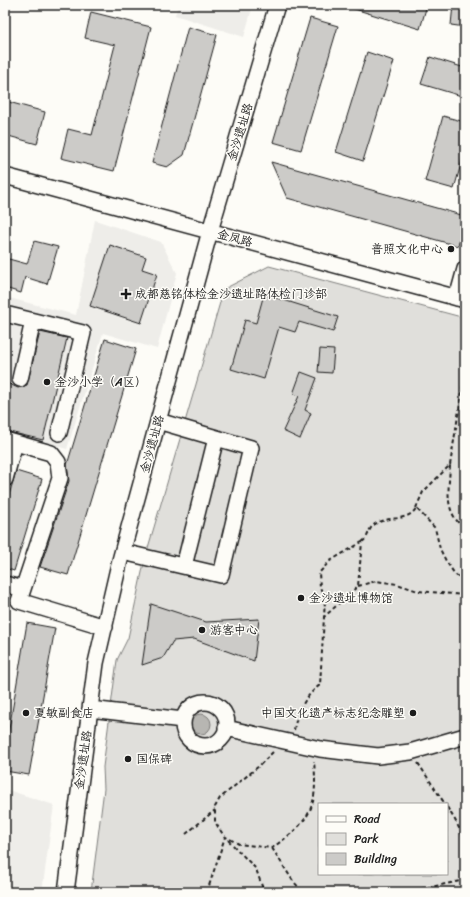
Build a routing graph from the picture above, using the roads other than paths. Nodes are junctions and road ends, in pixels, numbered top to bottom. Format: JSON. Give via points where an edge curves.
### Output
{"nodes":[{"id":1,"x":278,"y":5,"type":"edge"},
{"id":2,"x":5,"y":176,"type":"edge"},
{"id":3,"x":210,"y":231,"type":"junction"},
{"id":4,"x":465,"y":269,"type":"edge"},
{"id":5,"x":461,"y":299,"type":"edge"},
{"id":6,"x":5,"y":314,"type":"edge"},
{"id":7,"x":33,"y":321,"type":"junction"},
{"id":8,"x":20,"y":379,"type":"dead end"},
{"id":9,"x":158,"y":421,"type":"junction"},
{"id":10,"x":59,"y":433,"type":"dead end"},
{"id":11,"x":216,"y":438,"type":"junction"},
{"id":12,"x":10,"y":442,"type":"edge"},
{"id":13,"x":5,"y":479,"type":"edge"},
{"id":14,"x":123,"y":552,"type":"junction"},
{"id":15,"x":184,"y":566,"type":"junction"},
{"id":16,"x":5,"y":584,"type":"edge"},
{"id":17,"x":23,"y":590,"type":"junction"},
{"id":18,"x":105,"y":627,"type":"junction"},
{"id":19,"x":90,"y":709,"type":"junction"},
{"id":20,"x":183,"y":720,"type":"junction"},
{"id":21,"x":226,"y":728,"type":"junction"},
{"id":22,"x":465,"y":736,"type":"edge"},
{"id":23,"x":66,"y":892,"type":"edge"}],
"edges":[{"from":1,"to":3,"type":"street","name":"金沙遗址路"},
{"from":2,"to":3,"type":"street","name":"金凤路"},
{"from":3,"to":5,"type":"street","name":"金凤路"},
{"from":3,"to":9,"type":"street","name":"金沙遗址路"},
{"from":4,"to":5,"type":"street"},
{"from":6,"to":7,"type":"street"},
{"from":7,"to":8,"type":"street"},
{"from":7,"to":10,"type":"street","via":[[83,333]]},
{"from":9,"to":11,"type":"street"},
{"from":9,"to":14,"type":"street","name":"金沙遗址路"},
{"from":11,"to":15,"type":"street"},
{"from":11,"to":15,"type":"street","via":[[251,448],[221,574]]},
{"from":12,"to":13,"type":"street"},
{"from":12,"to":17,"type":"street","via":[[51,453],[58,462],[60,478]]},
{"from":14,"to":15,"type":"street"},
{"from":14,"to":18,"type":"street","name":"金沙遗址路"},
{"from":16,"to":17,"type":"street"},
{"from":17,"to":18,"type":"street","via":[[19,601]]},
{"from":18,"to":19,"type":"street","name":"金沙遗址路","via":[[96,663]]},
{"from":19,"to":20,"type":"street"},
{"from":19,"to":23,"type":"street","name":"金沙遗址路"},
{"from":20,"to":21,"type":"street","via":[[183,727],[189,739],[201,745],[214,744],[220,740]]},
{"from":20,"to":21,"type":"street","via":[[191,707],[205,702],[219,707],[224,713]]},
{"from":21,"to":22,"type":"street","via":[[313,748],[378,756],[410,752]]}]}
